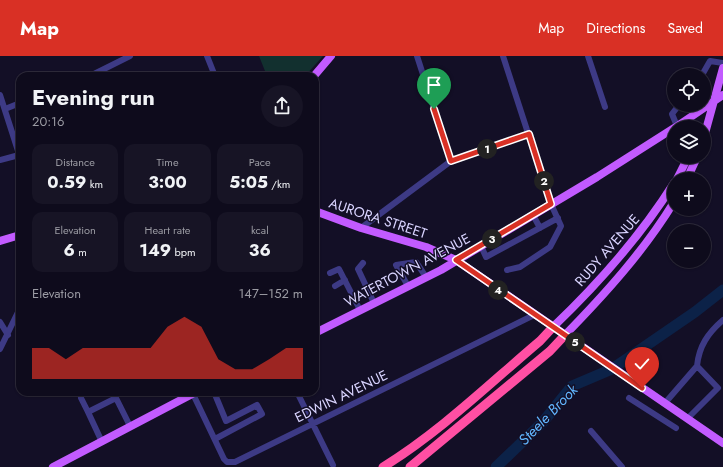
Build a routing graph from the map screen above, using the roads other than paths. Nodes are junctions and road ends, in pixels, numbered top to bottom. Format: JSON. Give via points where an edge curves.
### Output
{"nodes":[{"id":1,"x":130,"y":56,"type":"edge"},
{"id":2,"x":207,"y":56,"type":"edge"},
{"id":3,"x":331,"y":56,"type":"edge"},
{"id":4,"x":417,"y":56,"type":"edge"},
{"id":5,"x":503,"y":56,"type":"edge"},
{"id":6,"x":588,"y":56,"type":"edge"},
{"id":7,"x":723,"y":63,"type":"edge"},
{"id":8,"x":706,"y":68,"type":"edge"},
{"id":9,"x":723,"y":68,"type":"edge"},
{"id":10,"x":106,"y":72,"type":"edge"},
{"id":11,"x":213,"y":72,"type":"edge"},
{"id":12,"x":317,"y":72,"type":"edge"},
{"id":13,"x":723,"y":95,"type":"edge"},
{"id":14,"x":0,"y":96,"type":"edge"},
{"id":15,"x":714,"y":102,"type":"junction"},
{"id":16,"x":16,"y":105,"type":"edge"},
{"id":17,"x":605,"y":107,"type":"dead end"},
{"id":18,"x":5,"y":109,"type":"junction"},
{"id":19,"x":687,"y":120,"type":"edge"},
{"id":20,"x":705,"y":120,"type":"edge"},
{"id":21,"x":709,"y":120,"type":"edge"},
{"id":22,"x":667,"y":133,"type":"edge"},
{"id":23,"x":529,"y":134,"type":"junction"},
{"id":24,"x":16,"y":143,"type":"edge"},
{"id":25,"x":16,"y":157,"type":"edge"},
{"id":26,"x":0,"y":160,"type":"edge"},
{"id":27,"x":451,"y":161,"type":"junction"},
{"id":28,"x":667,"y":194,"type":"edge"},
{"id":29,"x":551,"y":204,"type":"junction"},
{"id":30,"x":319,"y":212,"type":"edge"},
{"id":31,"x":667,"y":214,"type":"edge"},
{"id":32,"x":533,"y":215,"type":"junction"},
{"id":33,"x":558,"y":218,"type":"junction"},
{"id":34,"x":361,"y":228,"type":"junction"},
{"id":35,"x":540,"y":228,"type":"junction"},
{"id":36,"x":502,"y":233,"type":"junction"},
{"id":37,"x":16,"y":237,"type":"edge"},
{"id":38,"x":0,"y":240,"type":"edge"},
{"id":39,"x":481,"y":246,"type":"junction"},
{"id":40,"x":508,"y":246,"type":"junction"},
{"id":41,"x":456,"y":260,"type":"junction"},
{"id":42,"x":363,"y":263,"type":"dead end"},
{"id":43,"x":507,"y":270,"type":"dead end"},
{"id":44,"x":330,"y":273,"type":"dead end"},
{"id":45,"x":426,"y":277,"type":"junction"},
{"id":46,"x":345,"y":280,"type":"junction"},
{"id":47,"x":335,"y":286,"type":"dead end"},
{"id":48,"x":408,"y":286,"type":"junction"},
{"id":49,"x":374,"y":303,"type":"junction"},
{"id":50,"x":360,"y":310,"type":"junction"},
{"id":51,"x":534,"y":315,"type":"junction"},
{"id":52,"x":16,"y":317,"type":"edge"},
{"id":53,"x":723,"y":320,"type":"edge"},
{"id":54,"x":0,"y":322,"type":"edge"},
{"id":55,"x":553,"y":327,"type":"junction"},
{"id":56,"x":319,"y":331,"type":"edge"},
{"id":57,"x":8,"y":335,"type":"junction"},
{"id":58,"x":565,"y":335,"type":"junction"},
{"id":59,"x":0,"y":349,"type":"edge"},
{"id":60,"x":697,"y":366,"type":"junction"},
{"id":61,"x":189,"y":396,"type":"edge"},
{"id":62,"x":196,"y":396,"type":"edge"},
{"id":63,"x":216,"y":396,"type":"edge"},
{"id":64,"x":299,"y":396,"type":"edge"},
{"id":65,"x":81,"y":398,"type":"dead end"},
{"id":66,"x":116,"y":398,"type":"joint"},
{"id":67,"x":629,"y":398,"type":"dead end"},
{"id":68,"x":665,"y":403,"type":"junction"},
{"id":69,"x":88,"y":412,"type":"junction"},
{"id":70,"x":686,"y":419,"type":"junction"},
{"id":71,"x":226,"y":421,"type":"junction"},
{"id":72,"x":313,"y":424,"type":"junction"},
{"id":73,"x":130,"y":426,"type":"junction"},
{"id":74,"x":676,"y":428,"type":"dead end"},
{"id":75,"x":229,"y":431,"type":"junction"},
{"id":76,"x":591,"y":431,"type":"dead end"},
{"id":77,"x":215,"y":439,"type":"junction"},
{"id":78,"x":102,"y":442,"type":"junction"},
{"id":79,"x":723,"y":443,"type":"edge"},
{"id":80,"x":333,"y":465,"type":"dead end"},
{"id":81,"x":53,"y":467,"type":"edge"},
{"id":82,"x":383,"y":467,"type":"edge"},
{"id":83,"x":410,"y":467,"type":"edge"},
{"id":84,"x":622,"y":467,"type":"edge"}],
"edges":[{"from":1,"to":10,"type":"street"},
{"from":2,"to":11,"type":"street"},
{"from":3,"to":12,"type":"main road"},
{"from":4,"to":27,"type":"street"},
{"from":5,"to":23,"type":"street"},
{"from":6,"to":17,"type":"street"},
{"from":7,"to":8,"type":"street","via":[[710,61]]},
{"from":9,"to":15,"type":"main road"},
{"from":13,"to":15,"type":"main road","name":"WATERTOWN AVENUE"},
{"from":14,"to":18,"type":"street"},
{"from":15,"to":19,"type":"main road","name":"WATERTOWN AVENUE"},
{"from":15,"to":20,"type":"main road"},
{"from":15,"to":21,"type":"main road"},
{"from":16,"to":18,"type":"street"},
{"from":18,"to":24,"type":"street"},
{"from":22,"to":29,"type":"main road","name":"WATERTOWN AVENUE"},
{"from":23,"to":27,"type":"street"},
{"from":23,"to":29,"type":"street"},
{"from":25,"to":26,"type":"street"},
{"from":27,"to":34,"type":"street"},
{"from":28,"to":55,"type":"main road","name":"RUDY AVENUE","via":[[655,214],[621,256],[586,296]]},
{"from":29,"to":32,"type":"main road","name":"WATERTOWN AVENUE"},
{"from":29,"to":33,"type":"street"},
{"from":30,"to":34,"type":"main road","name":"AURORA STREET"},
{"from":31,"to":58,"type":"main road","name":"RUDY AVENUE","via":[[630,264]]},
{"from":32,"to":35,"type":"street"},
{"from":32,"to":36,"type":"main road","name":"WATERTOWN AVENUE"},
{"from":33,"to":35,"type":"street"},
{"from":33,"to":43,"type":"street","via":[[561,226],[550,247],[520,267]]},
{"from":34,"to":41,"type":"main road","name":"AURORA STREET","via":[[426,247]]},
{"from":35,"to":40,"type":"street"},
{"from":36,"to":39,"type":"main road","name":"WATERTOWN AVENUE"},
{"from":36,"to":40,"type":"street"},
{"from":37,"to":38,"type":"main road"},
{"from":39,"to":40,"type":"street","via":[[486,257]]},
{"from":39,"to":41,"type":"main road","name":"WATERTOWN AVENUE"},
{"from":41,"to":45,"type":"main road","name":"WATERTOWN AVENUE"},
{"from":41,"to":51,"type":"main road","name":"AURORA STREET"},
{"from":42,"to":49,"type":"street","via":[[358,269]]},
{"from":44,"to":46,"type":"street","via":[[339,269]]},
{"from":45,"to":48,"type":"main road","name":"WATERTOWN AVENUE"},
{"from":45,"to":48,"type":"street","via":[[416,262],[396,265]]},
{"from":46,"to":47,"type":"street"},
{"from":46,"to":50,"type":"street"},
{"from":48,"to":49,"type":"main road","name":"WATERTOWN AVENUE"},
{"from":49,"to":50,"type":"main road","name":"WATERTOWN AVENUE"},
{"from":50,"to":56,"type":"main road","name":"WATERTOWN AVENUE"},
{"from":51,"to":55,"type":"main road","name":"AURORA STREET"},
{"from":51,"to":72,"type":"street","name":"EDWIN AVENUE"},
{"from":52,"to":57,"type":"street"},
{"from":53,"to":60,"type":"street","via":[[711,330],[699,351]]},
{"from":54,"to":57,"type":"street"},
{"from":55,"to":58,"type":"main road","name":"AURORA STREET"},
{"from":55,"to":82,"type":"highway","via":[[440,426],[413,448]]},
{"from":57,"to":59,"type":"street"},
{"from":58,"to":68,"type":"main road","name":"AURORA STREET"},
{"from":58,"to":83,"type":"highway","via":[[550,351]]},
{"from":60,"to":68,"type":"street"},
{"from":60,"to":70,"type":"street","via":[[718,388]]},
{"from":61,"to":73,"type":"main road"},
{"from":62,"to":77,"type":"street","name":"EDWIN AVENUE"},
{"from":63,"to":71,"type":"street"},
{"from":64,"to":72,"type":"street"},
{"from":65,"to":69,"type":"street"},
{"from":66,"to":69,"type":"street"},
{"from":66,"to":73,"type":"street"},
{"from":67,"to":74,"type":"street"},
{"from":68,"to":70,"type":"main road","name":"AURORA STREET"},
{"from":69,"to":78,"type":"street"},
{"from":70,"to":79,"type":"main road","name":"AURORA STREET"},
{"from":71,"to":75,"type":"street"},
{"from":71,"to":75,"type":"street","via":[[257,405],[262,414]]},
{"from":72,"to":77,"type":"street","name":"EDWIN AVENUE","via":[[231,463],[224,459]]},
{"from":72,"to":80,"type":"street"},
{"from":73,"to":78,"type":"main road"},
{"from":75,"to":77,"type":"street"},
{"from":76,"to":84,"type":"street"},
{"from":78,"to":81,"type":"main road"}]}
